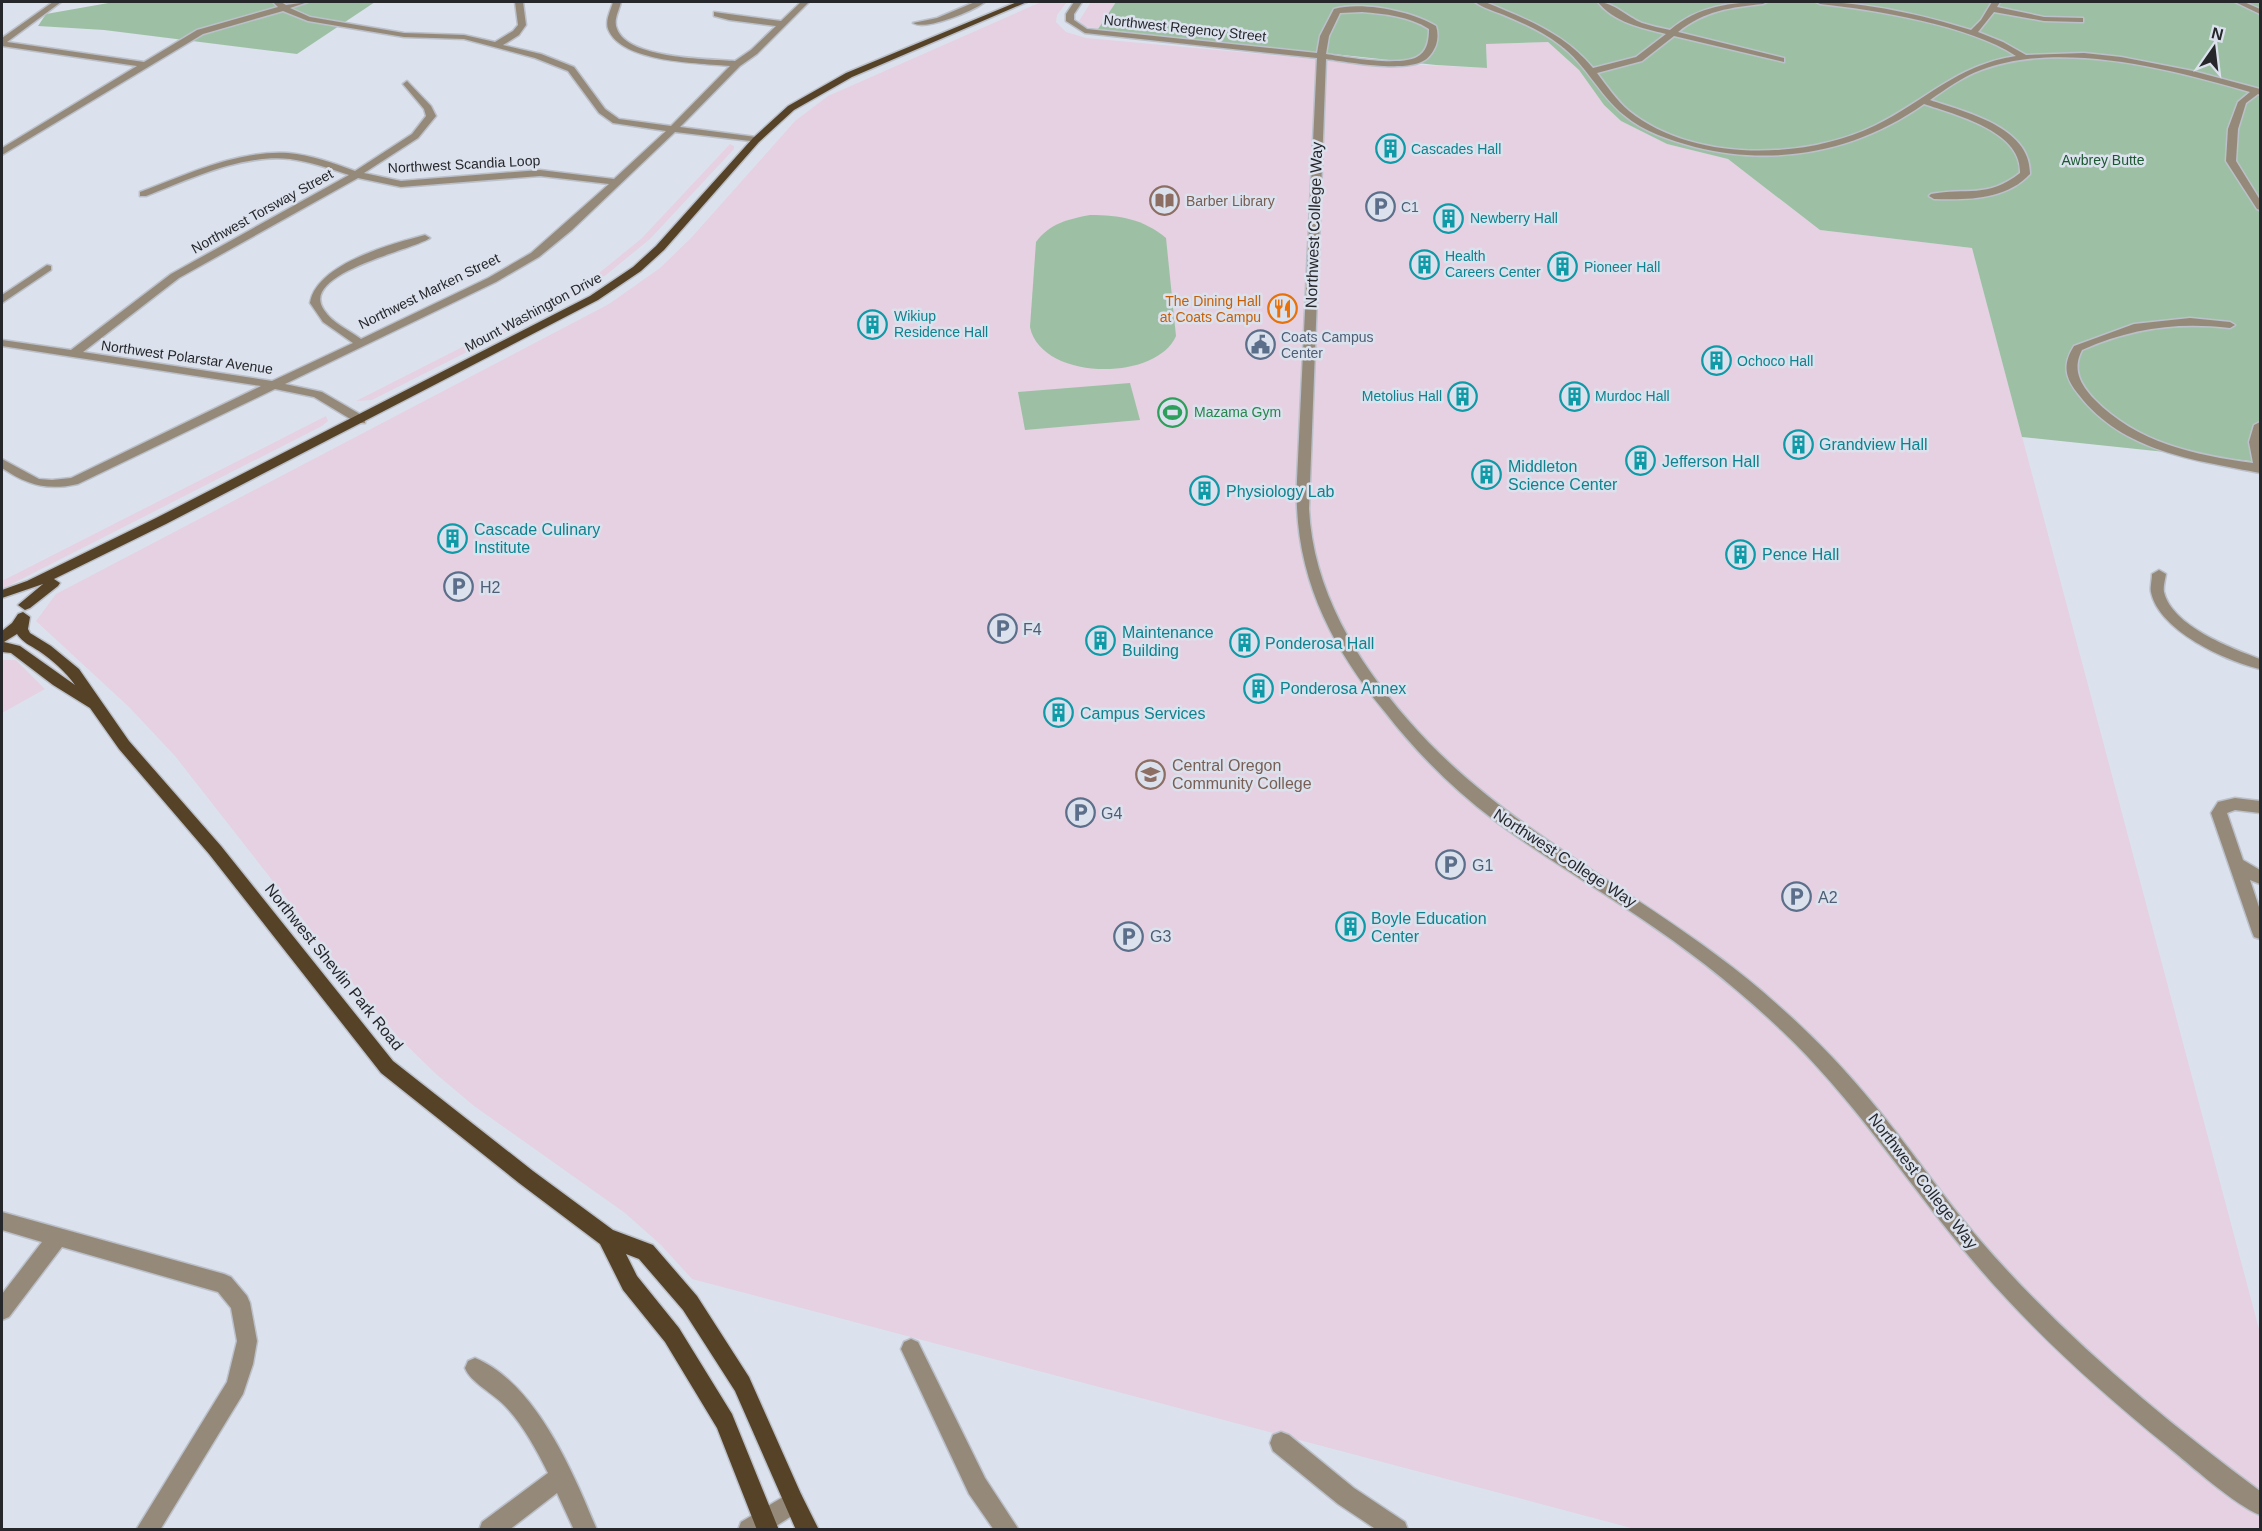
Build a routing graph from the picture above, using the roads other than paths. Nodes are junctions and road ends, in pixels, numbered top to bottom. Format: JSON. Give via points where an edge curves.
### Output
{"nodes":[{"id":1,"x":50,"y":2,"type":"edge"},
{"id":2,"x":57,"y":2,"type":"edge"},
{"id":3,"x":304,"y":2,"type":"edge"},
{"id":4,"x":519,"y":2,"type":"edge"},
{"id":5,"x":618,"y":2,"type":"edge"},
{"id":6,"x":805,"y":2,"type":"edge"},
{"id":7,"x":981,"y":2,"type":"edge"},
{"id":8,"x":1011,"y":2,"type":"edge"},
{"id":9,"x":1023,"y":2,"type":"edge"},
{"id":10,"x":1078,"y":2,"type":"edge"},
{"id":11,"x":1479,"y":2,"type":"edge"},
{"id":12,"x":1602,"y":2,"type":"edge"},
{"id":13,"x":1763,"y":2,"type":"edge"},
{"id":14,"x":1820,"y":2,"type":"edge"},
{"id":15,"x":2239,"y":2,"type":"edge"},
{"id":16,"x":281,"y":4,"type":"edge"},
{"id":17,"x":1994,"y":5,"type":"edge"},
{"id":18,"x":44,"y":10,"type":"junction"},
{"id":19,"x":2260,"y":12,"type":"edge"},
{"id":20,"x":717,"y":14,"type":"dead end"},
{"id":21,"x":2080,"y":20,"type":"dead end"},
{"id":22,"x":917,"y":23,"type":"dead end"},
{"id":23,"x":782,"y":24,"type":"junction"},
{"id":24,"x":1973,"y":32,"type":"junction"},
{"id":25,"x":1671,"y":34,"type":"junction"},
{"id":26,"x":936,"y":37,"type":"junction"},
{"id":27,"x":2,"y":43,"type":"edge"},
{"id":28,"x":497,"y":45,"type":"junction"},
{"id":29,"x":1321,"y":56,"type":"junction"},
{"id":30,"x":2025,"y":58,"type":"junction"},
{"id":31,"x":1781,"y":60,"type":"dead end"},
{"id":32,"x":737,"y":64,"type":"junction"},
{"id":33,"x":145,"y":65,"type":"junction"},
{"id":34,"x":1592,"y":71,"type":"junction"},
{"id":35,"x":407,"y":84,"type":"dead end"},
{"id":36,"x":2258,"y":91,"type":"edge"},
{"id":37,"x":1923,"y":101,"type":"junction"},
{"id":38,"x":672,"y":130,"type":"junction"},
{"id":39,"x":756,"y":140,"type":"junction"},
{"id":40,"x":2,"y":152,"type":"edge"},
{"id":41,"x":355,"y":175,"type":"junction"},
{"id":42,"x":616,"y":182,"type":"junction"},
{"id":43,"x":143,"y":194,"type":"dead end"},
{"id":44,"x":1934,"y":196,"type":"dead end"},
{"id":45,"x":2260,"y":207,"type":"edge"},
{"id":46,"x":425,"y":238,"type":"dead end"},
{"id":47,"x":47,"y":268,"type":"dead end"},
{"id":48,"x":2,"y":300,"type":"edge"},
{"id":49,"x":2230,"y":325,"type":"dead end"},
{"id":50,"x":360,"y":342,"type":"junction"},
{"id":51,"x":2,"y":343,"type":"edge"},
{"id":52,"x":72,"y":355,"type":"junction"},
{"id":53,"x":274,"y":385,"type":"junction"},
{"id":54,"x":361,"y":420,"type":"junction"},
{"id":55,"x":2260,"y":425,"type":"edge"},
{"id":56,"x":2,"y":463,"type":"edge"},
{"id":57,"x":2260,"y":469,"type":"edge"},
{"id":58,"x":161,"y":521,"type":"junction"},
{"id":59,"x":2159,"y":574,"type":"dead end"},
{"id":60,"x":3,"y":594,"type":"edge"},
{"id":61,"x":24,"y":612,"type":"junction"},
{"id":62,"x":2,"y":638,"type":"edge"},
{"id":63,"x":2,"y":647,"type":"edge"},
{"id":64,"x":2260,"y":664,"type":"edge"},
{"id":65,"x":97,"y":706,"type":"junction"},
{"id":66,"x":2260,"y":807,"type":"edge"},
{"id":67,"x":2236,"y":864,"type":"junction"},
{"id":68,"x":2260,"y":878,"type":"edge"},
{"id":69,"x":2260,"y":932,"type":"edge"},
{"id":70,"x":2,"y":1221,"type":"edge"},
{"id":71,"x":607,"y":1237,"type":"junction"},
{"id":72,"x":57,"y":1238,"type":"junction"},
{"id":73,"x":2,"y":1310,"type":"edge"},
{"id":74,"x":911,"y":1349,"type":"dead end"},
{"id":75,"x":475,"y":1368,"type":"dead end"},
{"id":76,"x":1281,"y":1443,"type":"dead end"},
{"id":77,"x":560,"y":1477,"type":"junction"},
{"id":78,"x":793,"y":1502,"type":"junction"},
{"id":79,"x":2260,"y":1504,"type":"edge"},
{"id":80,"x":760,"y":1526,"type":"edge"},
{"id":81,"x":147,"y":1530,"type":"edge"},
{"id":82,"x":490,"y":1530,"type":"edge"},
{"id":83,"x":586,"y":1530,"type":"edge"},
{"id":84,"x":808,"y":1530,"type":"edge"},
{"id":85,"x":1008,"y":1530,"type":"edge"},
{"id":86,"x":1397,"y":1530,"type":"edge"}],
"edges":[{"from":1,"to":18,"type":"street"},
{"from":2,"to":18,"type":"street"},
{"from":3,"to":16,"type":"street"},
{"from":4,"to":28,"type":"street","via":[[522,25]]},
{"from":5,"to":32,"type":"street","via":[[611,17],[612,30],[617,40],[629,48],[654,55]]},
{"from":6,"to":23,"type":"street","name":"Northwest Marken Street"},
{"from":7,"to":22,"type":"street","via":[[939,20]]},
{"from":8,"to":26,"type":"main road","name":"Mount Washington Drive"},
{"from":9,"to":26,"type":"main road","name":"Mount Washington Drive"},
{"from":10,"to":29,"type":"street","name":"Northwest Regency Street","via":[[1070,21],[1086,30]]},
{"from":11,"to":34,"type":"street","via":[[1554,37]]},
{"from":12,"to":25,"type":"street","via":[[1622,17]]},
{"from":13,"to":25,"type":"street","via":[[1706,12]]},
{"from":14,"to":24,"type":"street","via":[[1867,8]]},
{"from":15,"to":19,"type":"street"},
{"from":16,"to":28,"type":"street","via":[[308,19],[404,35],[453,35]]},
{"from":16,"to":33,"type":"street","via":[[206,30]]},
{"from":17,"to":21,"type":"street","via":[[2044,19]]},
{"from":17,"to":24,"type":"street"},
{"from":18,"to":27,"type":"street"},
{"from":20,"to":23,"type":"street"},
{"from":23,"to":32,"type":"street","name":"Northwest Marken Street"},
{"from":24,"to":30,"type":"street"},
{"from":25,"to":31,"type":"street"},
{"from":25,"to":34,"type":"street","via":[[1636,60]]},
{"from":26,"to":39,"type":"main road","name":"Mount Washington Drive","via":[[806,98]]},
{"from":27,"to":33,"type":"street"},
{"from":28,"to":38,"type":"street","via":[[571,69],[602,111],[616,121]]},
{"from":29,"to":29,"type":"street","name":"Northwest College Way","via":[[1419,60],[1427,53],[1434,34],[1432,28],[1417,19],[1337,11],[1322,42]]},
{"from":29,"to":79,"type":"street","name":"Northwest College Way","via":[[1303,518],[1307,553],[1324,603],[1361,670],[1418,740],[1489,808],[1681,935],[1756,996],[1823,1059],[1972,1245],[2046,1326],[2125,1401]]},
{"from":30,"to":36,"type":"street","via":[[2066,56],[2126,61]]},
{"from":30,"to":37,"type":"street","via":[[1980,67],[1957,77]]},
{"from":32,"to":38,"type":"street","name":"Northwest Marken Street"},
{"from":33,"to":40,"type":"street"},
{"from":34,"to":37,"type":"street","via":[[1617,104],[1644,124],[1688,142],[1733,151],[1798,153],[1824,149],[1900,117]]},
{"from":35,"to":41,"type":"street","name":"Northwest Torsway Street","via":[[428,108],[431,116],[427,124]]},
{"from":36,"to":45,"type":"street","via":[[2242,102],[2233,129],[2231,161]]},
{"from":37,"to":44,"type":"street","via":[[1990,127],[2024,157],[2025,174],[2013,185],[1989,194]]},
{"from":38,"to":39,"type":"street"},
{"from":38,"to":42,"type":"street","name":"Northwest Marken Street"},
{"from":39,"to":54,"type":"main road","name":"Mount Washington Drive","via":[[660,248],[611,287]]},
{"from":41,"to":42,"type":"street","name":"Northwest Scandia Loop","via":[[401,184],[540,173]]},
{"from":41,"to":43,"type":"street","name":"Northwest Scandia Loop","via":[[308,159],[271,157],[226,165]]},
{"from":41,"to":52,"type":"street","name":"Northwest Torsway Street","via":[[175,276]]},
{"from":42,"to":50,"type":"street","name":"Northwest Marken Street","via":[[535,255],[492,280]]},
{"from":46,"to":50,"type":"street","via":[[344,269],[316,294],[320,313]]},
{"from":47,"to":48,"type":"street"},
{"from":49,"to":57,"type":"street","via":[[2197,320],[2122,330],[2078,348],[2071,365],[2077,386],[2097,410],[2131,434],[2166,450]]},
{"from":50,"to":53,"type":"street","name":"Northwest Marken Street"},
{"from":51,"to":52,"type":"street","name":"Northwest Polarstar Avenue"},
{"from":52,"to":53,"type":"street","name":"Northwest Polarstar Avenue"},
{"from":53,"to":54,"type":"street","name":"Northwest Polarstar Avenue","via":[[318,394]]},
{"from":53,"to":56,"type":"street","name":"Northwest Marken Street","via":[[74,481],[54,486],[36,484]]},
{"from":54,"to":58,"type":"main road","name":"Mount Washington Drive"},
{"from":55,"to":57,"type":"street","via":[[2255,441]]},
{"from":58,"to":60,"type":"main road","name":"Mount Washington Drive","via":[[32,584]]},
{"from":58,"to":61,"type":"main road","name":"Mount Washington Drive","via":[[40,590]]},
{"from":59,"to":64,"type":"street","via":[[2157,596],[2176,620],[2213,646]]},
{"from":60,"to":61,"type":"main road","via":[[20,600]]},
{"from":61,"to":62,"type":"main road","name":"Mount Washington Drive"},
{"from":61,"to":65,"type":"main road","name":"Northwest Shevlin Park Road","via":[[21,629],[25,636],[74,673]]},
{"from":63,"to":65,"type":"main road","name":"Northwest Shevlin Park Road","via":[[15,649]]},
{"from":65,"to":71,"type":"main road","name":"Northwest Shevlin Park Road","via":[[124,745],[287,938],[387,1067]]},
{"from":66,"to":67,"type":"street","via":[[2235,804],[2223,806],[2219,813]]},
{"from":67,"to":68,"type":"street"},
{"from":67,"to":69,"type":"street"},
{"from":70,"to":72,"type":"street"},
{"from":71,"to":78,"type":"main road","name":"Northwest Shevlin Park Road","via":[[646,1252],[690,1303],[742,1384]]},
{"from":71,"to":80,"type":"main road","name":"Northwest Shevlin Park Road","via":[[630,1283],[672,1335],[725,1421]]},
{"from":72,"to":73,"type":"street"},
{"from":72,"to":81,"type":"street","via":[[224,1284],[240,1303],[247,1341],[236,1387]]},
{"from":74,"to":85,"type":"street","via":[[977,1486]]},
{"from":75,"to":77,"type":"street","via":[[505,1389],[519,1406]]},
{"from":76,"to":86,"type":"street","via":[[1346,1496]]},
{"from":77,"to":82,"type":"street"},
{"from":77,"to":83,"type":"street"},
{"from":78,"to":80,"type":"street"},
{"from":78,"to":84,"type":"main road","name":"Northwest Shevlin Park Road"}]}
